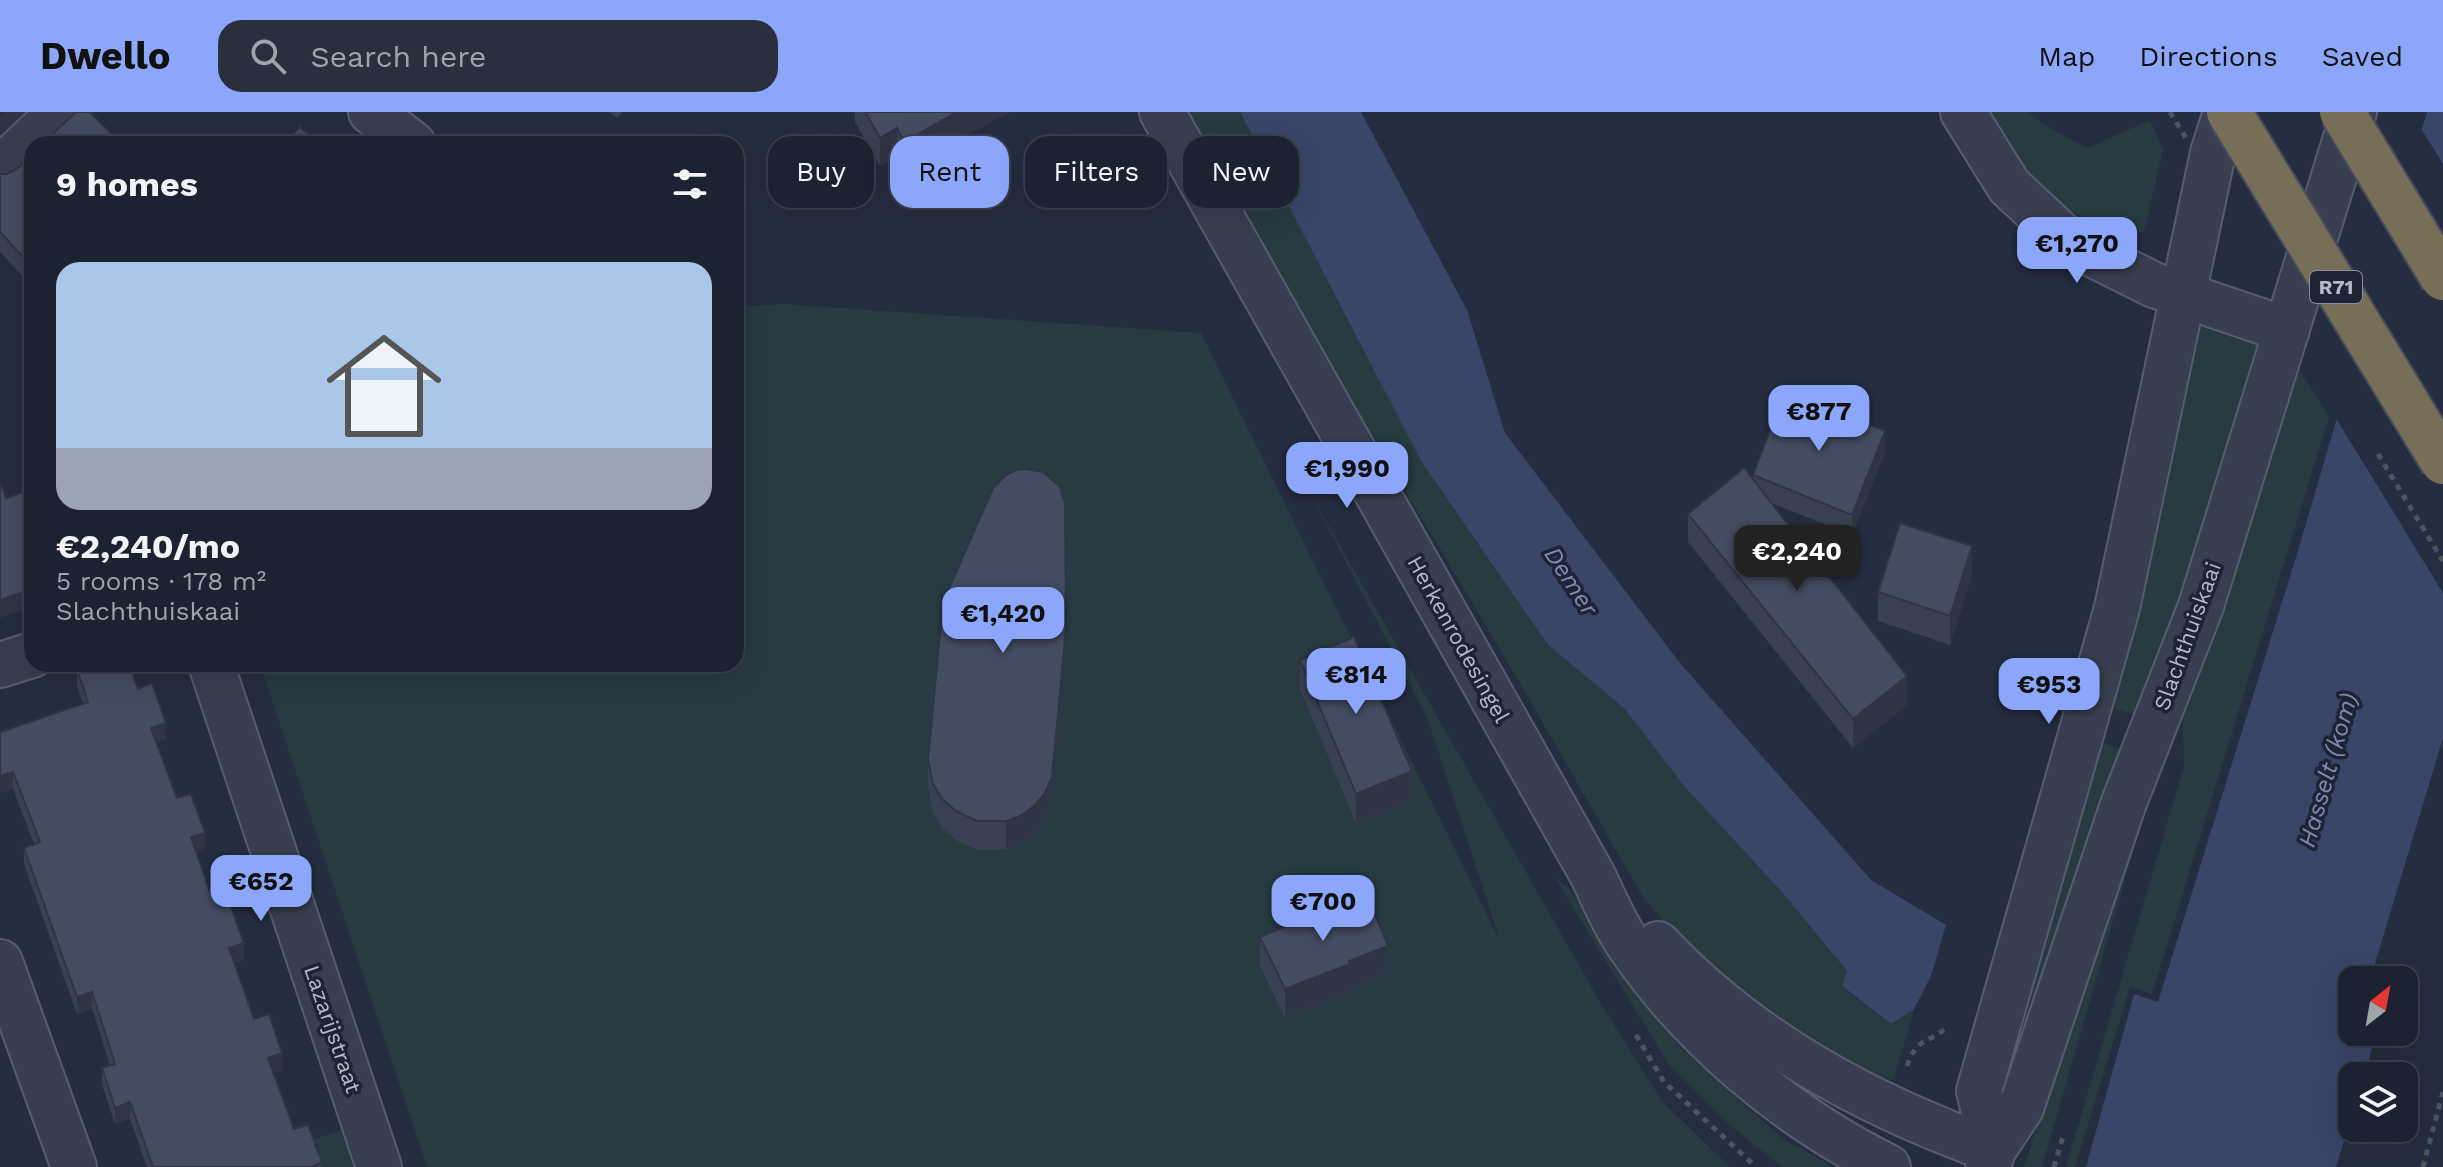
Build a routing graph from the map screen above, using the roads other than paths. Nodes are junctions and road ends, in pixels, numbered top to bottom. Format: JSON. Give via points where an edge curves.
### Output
{"nodes":[{"id":1,"x":60,"y":112,"type":"edge"},
{"id":2,"x":371,"y":112,"type":"edge"},
{"id":3,"x":1162,"y":112,"type":"edge"},
{"id":4,"x":1963,"y":112,"type":"edge"},
{"id":5,"x":2227,"y":112,"type":"edge"},
{"id":6,"x":2342,"y":112,"type":"edge"},
{"id":7,"x":2354,"y":112,"type":"edge"},
{"id":8,"x":35,"y":136,"type":"edge"},
{"id":9,"x":402,"y":136,"type":"edge"},
{"id":10,"x":24,"y":146,"type":"edge"},
{"id":11,"x":0,"y":169,"type":"edge"},
{"id":12,"x":2443,"y":278,"type":"edge"},
{"id":13,"x":2182,"y":295,"type":"junction"},
{"id":14,"x":2287,"y":330,"type":"junction"},
{"id":15,"x":2443,"y":462,"type":"edge"},
{"id":16,"x":24,"y":658,"type":"edge"},
{"id":17,"x":0,"y":665,"type":"edge"},
{"id":18,"x":214,"y":672,"type":"edge"},
{"id":19,"x":1592,"y":874,"type":"junction"},
{"id":20,"x":0,"y":962,"type":"edge"},
{"id":21,"x":1990,"y":1159,"type":"edge"},
{"id":22,"x":74,"y":1167,"type":"edge"},
{"id":23,"x":379,"y":1167,"type":"edge"},
{"id":24,"x":1888,"y":1167,"type":"edge"}],
"edges":[{"from":1,"to":8,"type":"street"},
{"from":2,"to":9,"type":"street"},
{"from":3,"to":19,"type":"street","name":"Herkenrodesingel"},
{"from":4,"to":13,"type":"street","via":[[2009,186],[2070,243]]},
{"from":5,"to":13,"type":"street"},
{"from":5,"to":15,"type":"highway","number":"R71","bridge":true},
{"from":6,"to":12,"type":"highway","bridge":true},
{"from":7,"to":14,"type":"street","name":"Slachthuiskaai"},
{"from":10,"to":11,"type":"street"},
{"from":13,"to":14,"type":"street"},
{"from":13,"to":21,"type":"street","via":[[2117,608],[1979,1091]]},
{"from":14,"to":21,"type":"street","name":"Slachthuiskaai","via":[[2201,606],[2123,805],[2021,1108]]},
{"from":16,"to":17,"type":"street"},
{"from":18,"to":23,"type":"street","name":"Lazarijstraat"},
{"from":19,"to":21,"type":"street","name":"Herkenrodesingel","via":[[1676,964],[1736,1018],[1795,1058]]},
{"from":19,"to":24,"type":"street","name":"Herkenrodesingel","via":[[1628,944],[1695,1028],[1782,1103]]},
{"from":20,"to":22,"type":"street"}]}
